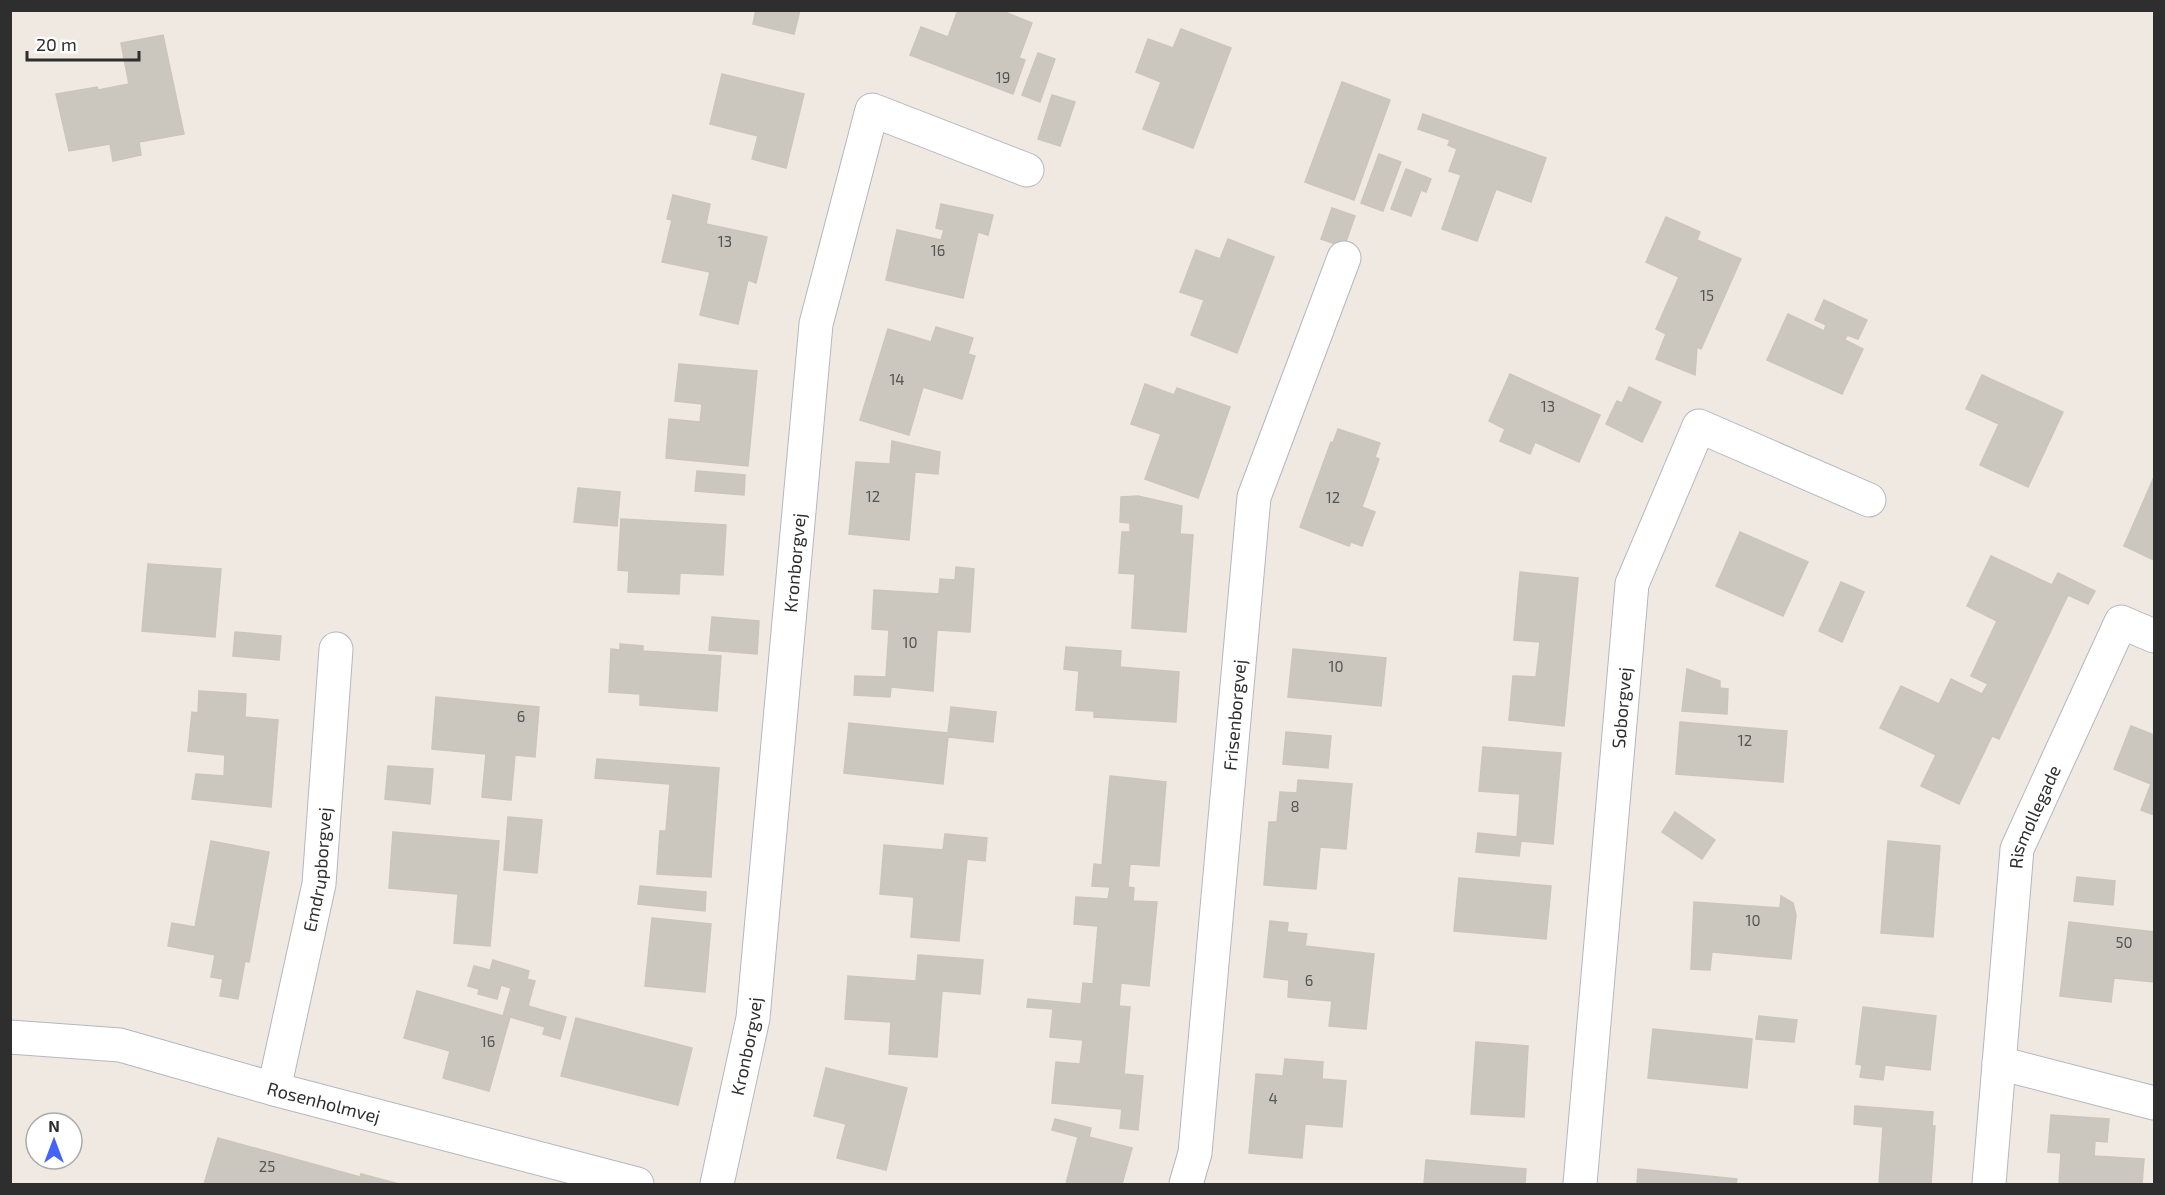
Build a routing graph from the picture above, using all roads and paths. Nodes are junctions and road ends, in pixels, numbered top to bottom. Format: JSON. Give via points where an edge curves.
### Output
{"nodes":[{"id":1,"x":1027,"y":170,"type":"dead end"},
{"id":2,"x":1344,"y":258,"type":"dead end"},
{"id":3,"x":1869,"y":500,"type":"dead end"},
{"id":4,"x":2154,"y":636,"type":"edge"},
{"id":5,"x":336,"y":649,"type":"dead end"},
{"id":6,"x":10,"y":1037,"type":"edge"},
{"id":7,"x":1999,"y":1063,"type":"junction"},
{"id":8,"x":274,"y":1089,"type":"junction"},
{"id":9,"x":2154,"y":1102,"type":"edge"},
{"id":10,"x":637,"y":1185,"type":"edge"},
{"id":11,"x":717,"y":1185,"type":"edge"},
{"id":12,"x":1186,"y":1185,"type":"edge"},
{"id":13,"x":1580,"y":1185,"type":"edge"},
{"id":14,"x":1989,"y":1185,"type":"edge"}],
"edges":[{"from":1,"to":11,"type":"street","name":"Kronborgvej","via":[[872,110],[816,324],[753,1018]]},
{"from":2,"to":12,"type":"street","name":"Frisenborgvej","via":[[1254,497],[1195,1152]]},
{"from":3,"to":13,"type":"street","name":"Søborgvej","via":[[1699,426],[1632,584]]},
{"from":4,"to":7,"type":"street","name":"Rismøllegade","via":[[2121,622],[2017,849]]},
{"from":5,"to":8,"type":"street","name":"Emdrupborgvej","via":[[319,884]]},
{"from":6,"to":8,"type":"street","name":"Rosenholmvej","via":[[120,1045]]},
{"from":7,"to":9,"type":"street"},
{"from":7,"to":14,"type":"street","name":"Rismøllegade"},
{"from":8,"to":10,"type":"street","name":"Rosenholmvej"}]}
